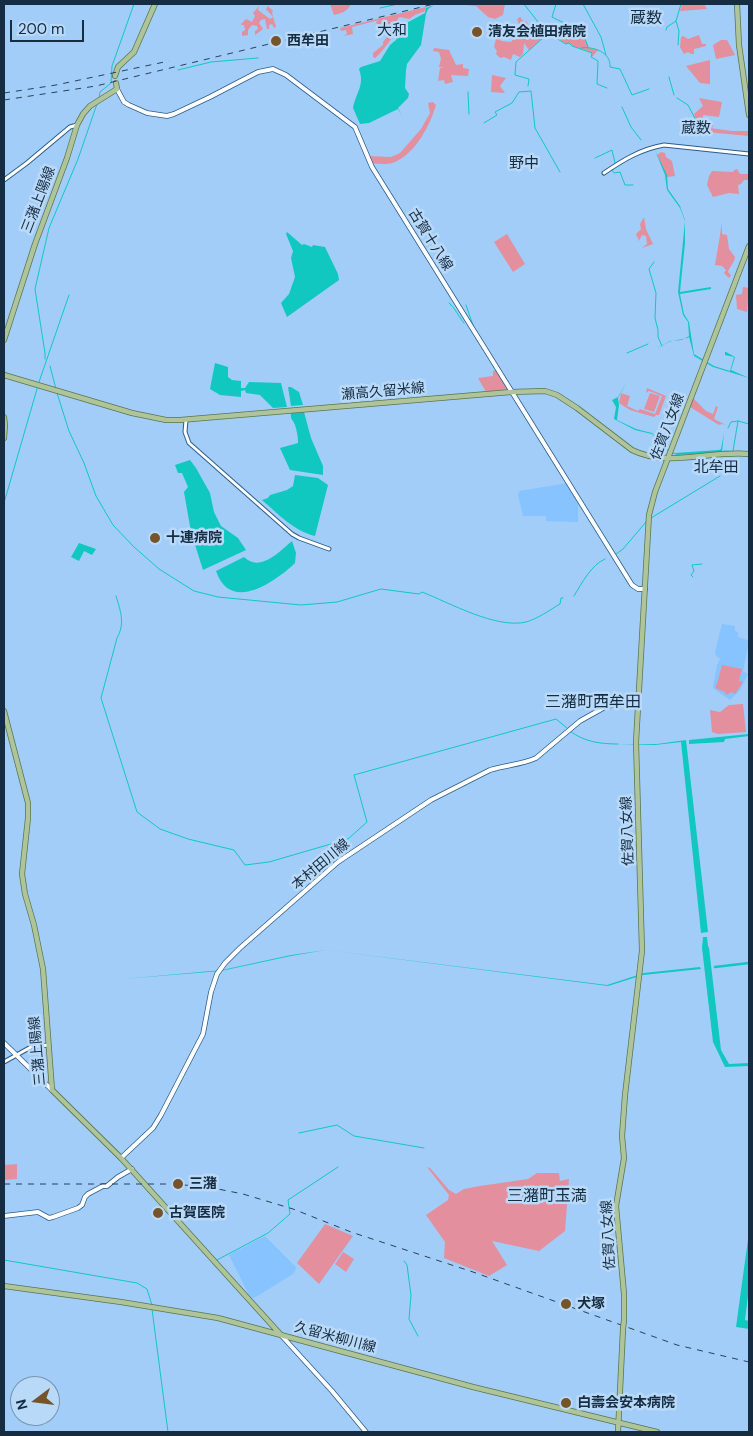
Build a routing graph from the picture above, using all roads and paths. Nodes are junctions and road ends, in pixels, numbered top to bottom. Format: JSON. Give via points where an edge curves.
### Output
{"nodes":[{"id":1,"x":155,"y":4,"type":"edge"},
{"id":2,"x":737,"y":4,"type":"edge"},
{"id":3,"x":115,"y":76,"type":"dead end"},
{"id":4,"x":116,"y":86,"type":"joint"},
{"id":5,"x":749,"y":115,"type":"edge"},
{"id":6,"x":77,"y":125,"type":"junction"},
{"id":7,"x":749,"y":154,"type":"edge"},
{"id":8,"x":604,"y":172,"type":"dead end"},
{"id":9,"x":4,"y":180,"type":"edge"},
{"id":10,"x":749,"y":246,"type":"edge"},
{"id":11,"x":4,"y":340,"type":"edge"},
{"id":12,"x":4,"y":375,"type":"edge"},
{"id":13,"x":511,"y":392,"type":"junction"},
{"id":14,"x":4,"y":417,"type":"edge"},
{"id":15,"x":186,"y":420,"type":"junction"},
{"id":16,"x":4,"y":438,"type":"edge"},
{"id":17,"x":749,"y":454,"type":"edge"},
{"id":18,"x":668,"y":459,"type":"junction"},
{"id":19,"x":329,"y":549,"type":"dead end"},
{"id":20,"x":645,"y":589,"type":"junction"},
{"id":21,"x":638,"y":697,"type":"junction"},
{"id":22,"x":4,"y":711,"type":"edge"},
{"id":23,"x":4,"y":1043,"type":"edge"},
{"id":24,"x":48,"y":1045,"type":"junction"},
{"id":25,"x":16,"y":1055,"type":"junction"},
{"id":26,"x":4,"y":1062,"type":"edge"},
{"id":27,"x":52,"y":1090,"type":"junction"},
{"id":28,"x":121,"y":1158,"type":"junction"},
{"id":29,"x":132,"y":1169,"type":"junction"},
{"id":30,"x":4,"y":1216,"type":"edge"},
{"id":31,"x":4,"y":1286,"type":"edge"},
{"id":32,"x":270,"y":1323,"type":"junction"},
{"id":33,"x":265,"y":1331,"type":"junction"},
{"id":34,"x":281,"y":1335,"type":"junction"},
{"id":35,"x":618,"y":1422,"type":"junction"},
{"id":36,"x":366,"y":1432,"type":"edge"},
{"id":37,"x":618,"y":1432,"type":"edge"},
{"id":38,"x":657,"y":1432,"type":"edge"}],
"edges":[{"from":1,"to":3,"type":"main road","via":[[134,52],[118,67]]},
{"from":2,"to":5,"type":"main road"},
{"from":4,"to":6,"type":"main road","name":"三潴上陽線","via":[[90,106]]},
{"from":4,"to":13,"type":"main road","name":"古賀十八線","via":[[124,102],[147,113],[166,116],[258,72],[273,70],[286,75],[354,126],[372,167]]},
{"from":6,"to":9,"type":"street","via":[[70,127]]},
{"from":6,"to":11,"type":"main road","name":"三潴上陽線"},
{"from":7,"to":8,"type":"street","via":[[664,145],[635,153]]},
{"from":10,"to":18,"type":"main road","name":"佐賀八女線"},
{"from":12,"to":15,"type":"main road","name":"瀬高久留米線","via":[[132,413],[166,420]]},
{"from":13,"to":15,"type":"main road","name":"瀬高久留米線"},
{"from":13,"to":18,"type":"main road","name":"瀬高久留米線","via":[[540,390],[557,395],[632,450]]},
{"from":13,"to":20,"type":"main road","name":"古賀十八線","via":[[632,585]]},
{"from":14,"to":16,"type":"main road"},
{"from":15,"to":19,"type":"street","via":[[185,432],[189,442],[254,502],[292,534]]},
{"from":17,"to":18,"type":"main road","name":"瀬高久留米線","via":[[723,453]]},
{"from":18,"to":20,"type":"main road","name":"佐賀八女線","via":[[651,506]]},
{"from":20,"to":21,"type":"main road","name":"佐賀八女線"},
{"from":21,"to":28,"type":"main road","name":"本村田川線","via":[[605,707],[580,721],[536,758],[490,770],[431,800],[338,862],[271,921],[217,974],[202,1034],[180,1079],[153,1128]]},
{"from":21,"to":35,"type":"main road","name":"佐賀八女線","bridge":true,"via":[[636,745],[643,942],[623,1125],[624,1158],[616,1206],[624,1286]]},
{"from":22,"to":24,"type":"main road","name":"三潴上陽線","via":[[28,803],[22,874],[43,969]]},
{"from":23,"to":25,"type":"main road"},
{"from":24,"to":25,"type":"street"},
{"from":24,"to":27,"type":"main road","name":"三潴上陽線"},
{"from":25,"to":26,"type":"street"},
{"from":25,"to":27,"type":"main road"},
{"from":27,"to":28,"type":"main road","name":"三潴上陽線"},
{"from":28,"to":29,"type":"main road","name":"三潴上陽線"},
{"from":29,"to":30,"type":"main road","via":[[88,1194],[78,1208],[50,1218],[38,1212]]},
{"from":29,"to":32,"type":"main road","name":"三潴上陽線"},
{"from":31,"to":33,"type":"main road","name":"久留米柳川線","via":[[192,1313]]},
{"from":32,"to":33,"type":"street"},
{"from":32,"to":34,"type":"main road","name":"三潴上陽線"},
{"from":33,"to":34,"type":"main road","name":"久留米柳川線"},
{"from":34,"to":35,"type":"main road","name":"久留米柳川線"},
{"from":34,"to":36,"type":"main road"},
{"from":35,"to":37,"type":"main road","name":"佐賀八女線"},
{"from":35,"to":38,"type":"main road","name":"久留米柳川線"}]}
